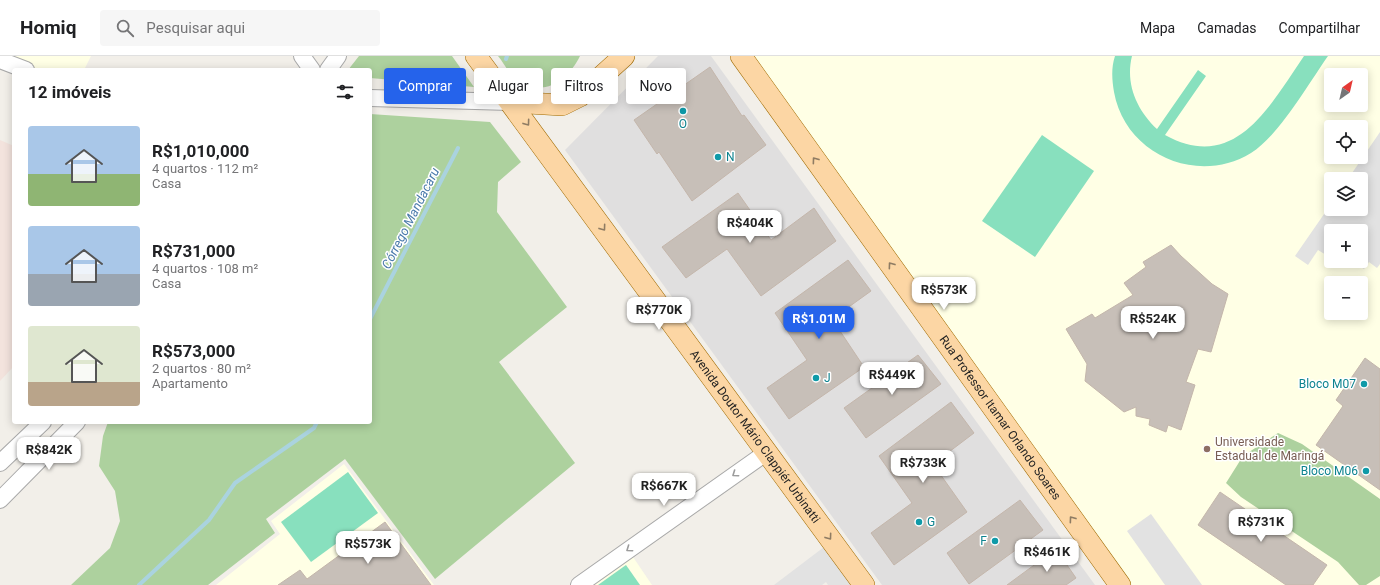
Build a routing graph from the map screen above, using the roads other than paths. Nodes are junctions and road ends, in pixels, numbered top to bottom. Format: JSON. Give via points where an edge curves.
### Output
{"nodes":[{"id":1,"x":302,"y":56,"type":"edge"},
{"id":2,"x":338,"y":56,"type":"edge"},
{"id":3,"x":476,"y":56,"type":"edge"},
{"id":4,"x":624,"y":56,"type":"edge"},
{"id":5,"x":741,"y":56,"type":"edge"},
{"id":6,"x":0,"y":60,"type":"edge"},
{"id":7,"x":21,"y":68,"type":"edge"},
{"id":8,"x":311,"y":68,"type":"edge"},
{"id":9,"x":329,"y":68,"type":"edge"},
{"id":10,"x":485,"y":68,"type":"edge"},
{"id":11,"x":372,"y":98,"type":"edge"},
{"id":12,"x":474,"y":101,"type":"edge"},
{"id":13,"x":512,"y":104,"type":"edge"},
{"id":14,"x":543,"y":104,"type":"edge"},
{"id":15,"x":41,"y":424,"type":"edge"},
{"id":16,"x":75,"y":424,"type":"edge"},
{"id":17,"x":767,"y":452,"type":"junction"},
{"id":18,"x":0,"y":463,"type":"edge"},
{"id":19,"x":0,"y":500,"type":"edge"},
{"id":20,"x":578,"y":585,"type":"edge"},
{"id":21,"x":864,"y":585,"type":"edge"},
{"id":22,"x":1120,"y":585,"type":"edge"}],
"edges":[{"from":1,"to":8,"type":"street"},
{"from":2,"to":9,"type":"street"},
{"from":3,"to":10,"type":"main road","name":"Avenida Doutor Mário Clappiér Urbinatti"},
{"from":4,"to":14,"type":"main road","via":[[580,96],[562,105]]},
{"from":22,"to":5,"type":"main road","name":"Rua Professor Itamar Orlando Soares","one_way":true},
{"from":6,"to":7,"type":"street"},
{"from":11,"to":12,"type":"street"},
{"from":13,"to":17,"type":"main road","name":"Avenida Doutor Mário Clappiér Urbinatti","one_way":true},
{"from":15,"to":18,"type":"street"},
{"from":16,"to":19,"type":"street"},
{"from":17,"to":20,"type":"street","one_way":true},
{"from":17,"to":21,"type":"main road","name":"Avenida Doutor Mário Clappiér Urbinatti","one_way":true}]}
